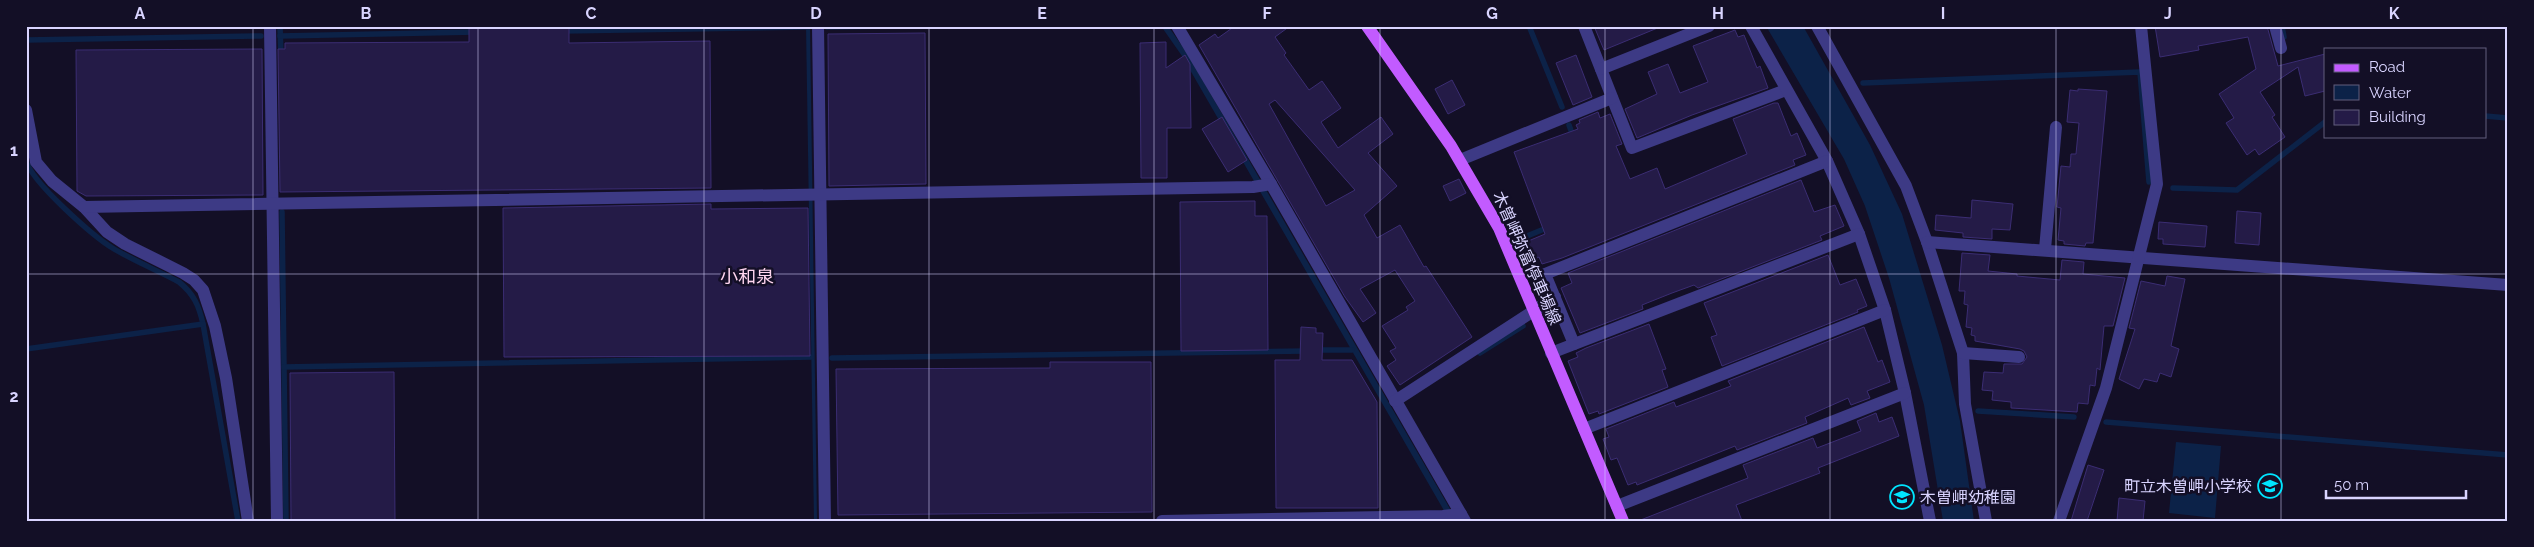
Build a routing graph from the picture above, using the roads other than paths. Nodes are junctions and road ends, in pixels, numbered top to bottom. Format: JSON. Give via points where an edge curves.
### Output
{"nodes":[{"id":1,"x":270,"y":26,"type":"edge"},
{"id":2,"x":818,"y":26,"type":"edge"},
{"id":3,"x":1177,"y":26,"type":"edge"},
{"id":4,"x":1367,"y":26,"type":"edge"},
{"id":5,"x":1584,"y":26,"type":"edge"},
{"id":6,"x":1709,"y":26,"type":"edge"},
{"id":7,"x":1751,"y":26,"type":"edge"},
{"id":8,"x":1817,"y":26,"type":"edge"},
{"id":9,"x":2141,"y":26,"type":"edge"},
{"id":10,"x":2275,"y":26,"type":"edge"},
{"id":11,"x":2281,"y":48,"type":"dead end"},
{"id":12,"x":1601,"y":69,"type":"junction"},
{"id":13,"x":1786,"y":90,"type":"junction"},
{"id":14,"x":1612,"y":98,"type":"junction"},
{"id":15,"x":26,"y":110,"type":"edge"},
{"id":16,"x":2056,"y":127,"type":"dead end"},
{"id":17,"x":1460,"y":160,"type":"junction"},
{"id":18,"x":1827,"y":161,"type":"junction"},
{"id":19,"x":1268,"y":184,"type":"junction"},
{"id":20,"x":814,"y":195,"type":"junction"},
{"id":21,"x":272,"y":203,"type":"junction"},
{"id":22,"x":84,"y":207,"type":"junction"},
{"id":23,"x":1859,"y":234,"type":"junction"},
{"id":24,"x":1927,"y":242,"type":"junction"},
{"id":25,"x":2045,"y":249,"type":"junction"},
{"id":26,"x":2139,"y":256,"type":"junction"},
{"id":27,"x":2508,"y":285,"type":"edge"},
{"id":28,"x":1555,"y":298,"type":"junction"},
{"id":29,"x":1885,"y":310,"type":"junction"},
{"id":30,"x":1534,"y":311,"type":"junction"},
{"id":31,"x":1574,"y":344,"type":"junction"},
{"id":32,"x":1551,"y":353,"type":"junction"},
{"id":33,"x":1964,"y":353,"type":"junction"},
{"id":34,"x":2019,"y":357,"type":"dead end"},
{"id":35,"x":1905,"y":393,"type":"junction"},
{"id":36,"x":1395,"y":401,"type":"junction"},
{"id":37,"x":1584,"y":430,"type":"junction"},
{"id":38,"x":1617,"y":506,"type":"junction"},
{"id":39,"x":1461,"y":516,"type":"edge"},
{"id":40,"x":248,"y":521,"type":"edge"},
{"id":41,"x":277,"y":521,"type":"edge"},
{"id":42,"x":825,"y":521,"type":"edge"},
{"id":43,"x":1162,"y":521,"type":"edge"},
{"id":44,"x":1623,"y":521,"type":"edge"},
{"id":45,"x":1930,"y":521,"type":"edge"},
{"id":46,"x":1986,"y":521,"type":"edge"},
{"id":47,"x":2059,"y":521,"type":"edge"}],
"edges":[{"from":1,"to":21,"type":"street"},
{"from":2,"to":20,"type":"street"},
{"from":3,"to":19,"type":"street"},
{"from":4,"to":17,"type":"main road","name":"木曽岬弥富停車場線"},
{"from":5,"to":12,"type":"street"},
{"from":6,"to":12,"type":"street"},
{"from":7,"to":13,"type":"street"},
{"from":8,"to":24,"type":"street","via":[[1906,186]]},
{"from":9,"to":26,"type":"street","via":[[2157,184]]},
{"from":10,"to":11,"type":"street"},
{"from":12,"to":14,"type":"street"},
{"from":13,"to":14,"type":"street","via":[[1632,148]]},
{"from":13,"to":18,"type":"street"},
{"from":14,"to":17,"type":"street"},
{"from":15,"to":22,"type":"street","via":[[36,162],[52,181]]},
{"from":16,"to":25,"type":"street"},
{"from":17,"to":30,"type":"main road","name":"木曽岬弥富停車場線","via":[[1499,228]]},
{"from":18,"to":23,"type":"street"},
{"from":18,"to":28,"type":"street","via":[[1545,274]]},
{"from":19,"to":20,"type":"street","via":[[1253,187]]},
{"from":19,"to":36,"type":"street"},
{"from":20,"to":21,"type":"street"},
{"from":20,"to":42,"type":"street"},
{"from":21,"to":22,"type":"street"},
{"from":21,"to":41,"type":"street"},
{"from":22,"to":40,"type":"street","via":[[107,232],[183,273],[203,290],[215,326],[226,378]]},
{"from":23,"to":29,"type":"street"},
{"from":23,"to":31,"type":"street"},
{"from":24,"to":25,"type":"street"},
{"from":24,"to":33,"type":"street"},
{"from":25,"to":26,"type":"street"},
{"from":26,"to":27,"type":"street"},
{"from":26,"to":47,"type":"street","via":[[2106,388]]},
{"from":28,"to":30,"type":"street"},
{"from":28,"to":31,"type":"street"},
{"from":29,"to":35,"type":"street"},
{"from":29,"to":37,"type":"street"},
{"from":30,"to":32,"type":"main road","name":"木曽岬弥富停車場線"},
{"from":30,"to":36,"type":"street"},
{"from":31,"to":32,"type":"street"},
{"from":32,"to":37,"type":"main road","name":"木曽岬弥富停車場線"},
{"from":33,"to":34,"type":"street"},
{"from":33,"to":46,"type":"street","via":[[1965,404]]},
{"from":35,"to":38,"type":"street"},
{"from":35,"to":45,"type":"street"},
{"from":36,"to":39,"type":"street"},
{"from":37,"to":38,"type":"main road","name":"木曽岬弥富停車場線"},
{"from":38,"to":44,"type":"main road","name":"木曽岬弥富停車場線"},
{"from":39,"to":43,"type":"street"}]}
